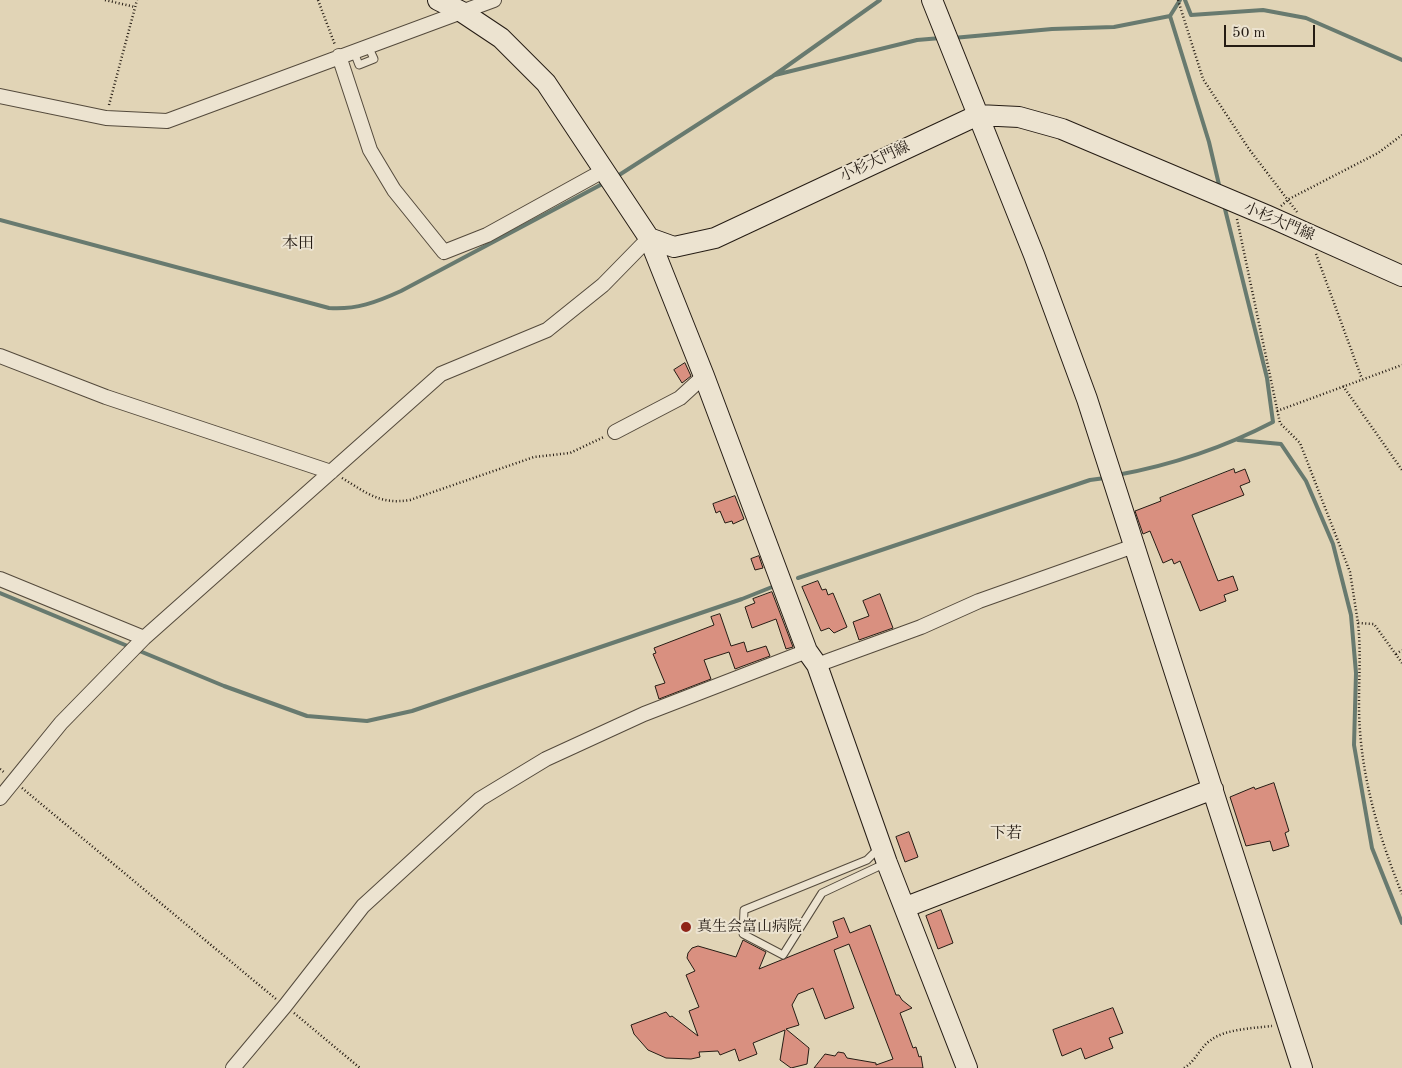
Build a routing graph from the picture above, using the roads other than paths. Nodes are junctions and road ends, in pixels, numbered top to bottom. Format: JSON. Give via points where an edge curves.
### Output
{"nodes":[{"id":1,"x":438,"y":0,"type":"edge"},
{"id":2,"x":494,"y":0,"type":"edge"},
{"id":3,"x":932,"y":0,"type":"edge"},
{"id":4,"x":462,"y":12,"type":"junction"},
{"id":5,"x":339,"y":56,"type":"junction"},
{"id":6,"x":0,"y":96,"type":"edge"},
{"id":7,"x":978,"y":115,"type":"junction"},
{"id":8,"x":603,"y":171,"type":"junction"},
{"id":9,"x":649,"y":238,"type":"junction"},
{"id":10,"x":1402,"y":276,"type":"edge"},
{"id":11,"x":0,"y":356,"type":"edge"},
{"id":12,"x":704,"y":376,"type":"junction"},
{"id":13,"x":615,"y":432,"type":"road end"},
{"id":14,"x":331,"y":472,"type":"junction"},
{"id":15,"x":1134,"y":546,"type":"junction"},
{"id":16,"x":0,"y":579,"type":"edge"},
{"id":17,"x":144,"y":638,"type":"junction"},
{"id":18,"x":812,"y":658,"type":"junction"},
{"id":19,"x":1213,"y":789,"type":"junction"},
{"id":20,"x":0,"y":798,"type":"edge"},
{"id":21,"x":884,"y":855,"type":"junction"},
{"id":22,"x":906,"y":907,"type":"junction"},
{"id":23,"x":233,"y":1068,"type":"edge"},
{"id":24,"x":967,"y":1068,"type":"edge"},
{"id":25,"x":1302,"y":1068,"type":"edge"}],
"edges":[{"from":1,"to":4,"type":"street"},
{"from":2,"to":4,"type":"street"},
{"from":3,"to":7,"type":"street"},
{"from":4,"to":5,"type":"street"},
{"from":4,"to":8,"type":"street","via":[[501,38],[546,83]]},
{"from":5,"to":6,"type":"street","via":[[167,121],[106,118]]},
{"from":5,"to":8,"type":"street","via":[[370,150],[394,190],[444,252],[487,235]]},
{"from":7,"to":9,"type":"street","name":"小杉大門線","via":[[715,238],[674,247]]},
{"from":7,"to":10,"type":"street","name":"小杉大門線","via":[[1019,117],[1062,129]]},
{"from":7,"to":15,"type":"street","via":[[1080,381]]},
{"from":8,"to":9,"type":"street"},
{"from":9,"to":12,"type":"street"},
{"from":9,"to":14,"type":"street","via":[[603,285],[547,330],[441,374]]},
{"from":11,"to":14,"type":"street","via":[[106,397]]},
{"from":12,"to":13,"type":"street","via":[[680,398]]},
{"from":12,"to":18,"type":"street"},
{"from":14,"to":17,"type":"street"},
{"from":15,"to":18,"type":"street","via":[[979,601],[921,627]]},
{"from":15,"to":19,"type":"street"},
{"from":16,"to":17,"type":"street"},
{"from":17,"to":20,"type":"street","via":[[62,723]]},
{"from":18,"to":21,"type":"street"},
{"from":18,"to":23,"type":"street","via":[[644,714],[546,759],[480,799],[363,906]]},
{"from":19,"to":22,"type":"street"},
{"from":19,"to":25,"type":"street"},
{"from":21,"to":21,"type":"lane","via":[[822,893],[783,955],[743,934],[744,910],[867,860],[876,849]]},
{"from":21,"to":22,"type":"street"},
{"from":22,"to":24,"type":"street"}]}
